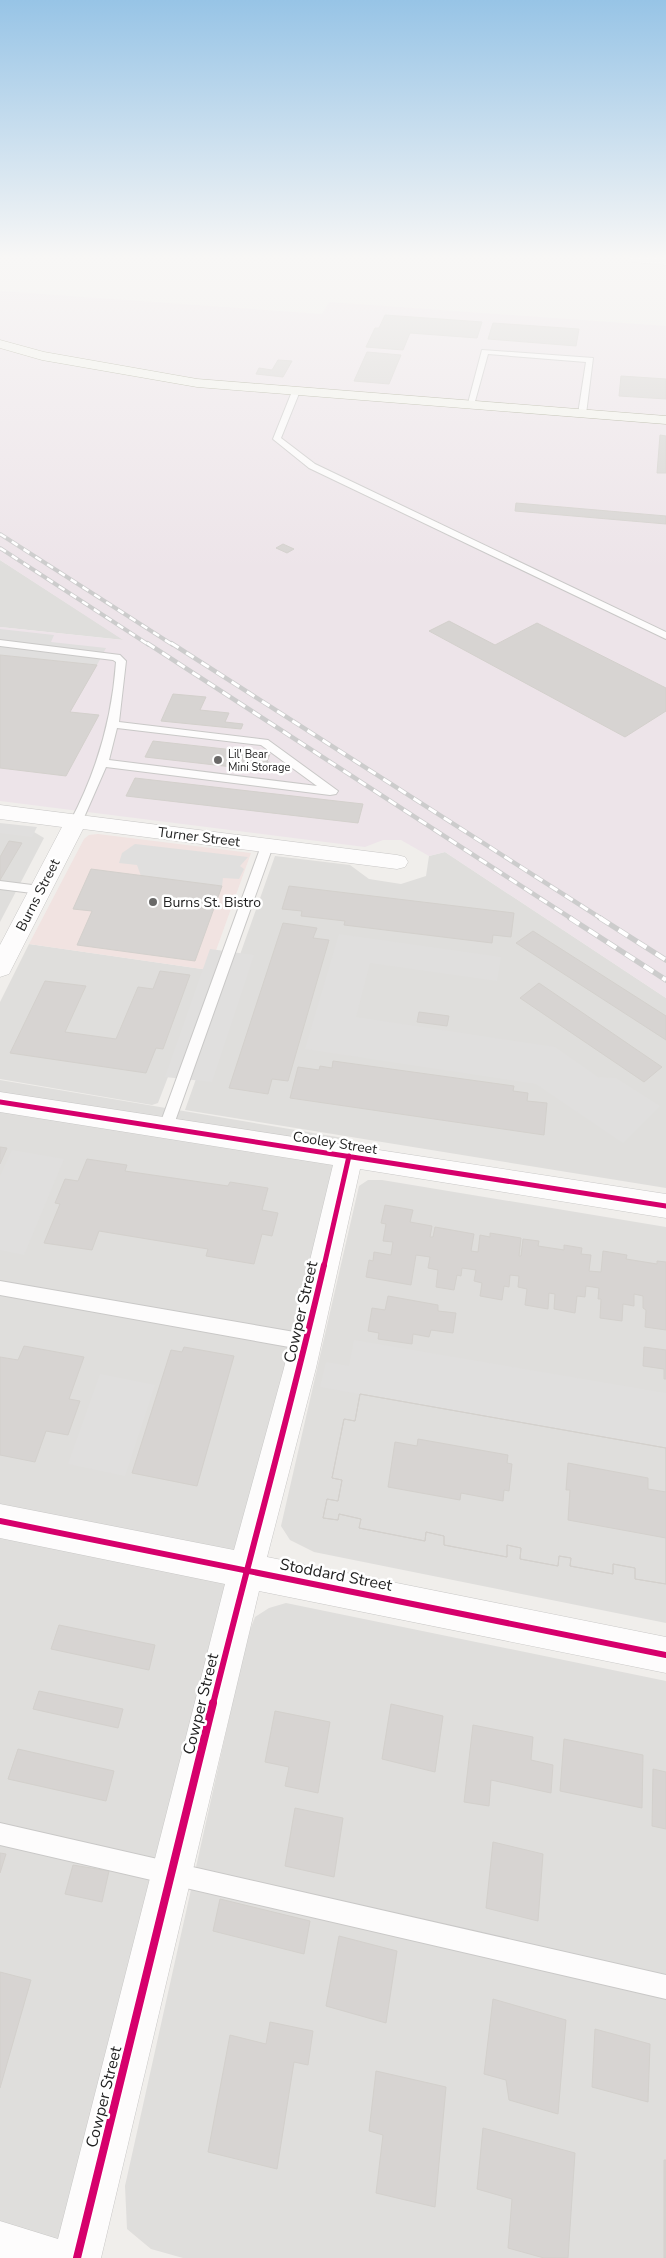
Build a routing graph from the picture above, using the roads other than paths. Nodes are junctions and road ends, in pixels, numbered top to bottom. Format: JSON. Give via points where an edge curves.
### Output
{"nodes":[{"id":1,"x":67,"y":360,"type":"edge"},
{"id":2,"x":483,"y":360,"type":"edge"},
{"id":3,"x":590,"y":360,"type":"edge"},
{"id":4,"x":296,"y":391,"type":"junction"},
{"id":5,"x":470,"y":405,"type":"junction"},
{"id":6,"x":582,"y":414,"type":"junction"},
{"id":7,"x":666,"y":420,"type":"edge"},
{"id":8,"x":666,"y":636,"type":"edge"},
{"id":9,"x":0,"y":644,"type":"edge"},
{"id":10,"x":112,"y":724,"type":"junction"},
{"id":11,"x":103,"y":763,"type":"junction"},
{"id":12,"x":0,"y":812,"type":"edge"},
{"id":13,"x":76,"y":822,"type":"junction"},
{"id":14,"x":268,"y":846,"type":"junction"},
{"id":15,"x":397,"y":862,"type":"dead end"},
{"id":16,"x":0,"y":884,"type":"edge"},
{"id":17,"x":40,"y":890,"type":"junction"},
{"id":18,"x":6,"y":944,"type":"edge"},
{"id":19,"x":0,"y":968,"type":"edge"},
{"id":20,"x":0,"y":1102,"type":"edge"},
{"id":21,"x":166,"y":1126,"type":"junction"},
{"id":22,"x":350,"y":1156,"type":"junction"},
{"id":23,"x":666,"y":1206,"type":"edge"},
{"id":24,"x":0,"y":1288,"type":"edge"},
{"id":25,"x":306,"y":1342,"type":"junction"},
{"id":26,"x":0,"y":1521,"type":"edge"},
{"id":27,"x":246,"y":1570,"type":"junction"},
{"id":28,"x":666,"y":1655,"type":"edge"},
{"id":29,"x":0,"y":1834,"type":"edge"},
{"id":30,"x":172,"y":1874,"type":"junction"},
{"id":31,"x":666,"y":1988,"type":"edge"},
{"id":32,"x":0,"y":2245,"type":"edge"},
{"id":33,"x":44,"y":2258,"type":"edge"},
{"id":34,"x":77,"y":2258,"type":"edge"}],
"edges":[{"from":1,"to":4,"type":"street","via":[[197,383]]},
{"from":2,"to":5,"type":"lane"},
{"from":3,"to":6,"type":"lane"},
{"from":4,"to":5,"type":"street"},
{"from":4,"to":8,"type":"lane","via":[[277,439],[312,466]]},
{"from":5,"to":6,"type":"street"},
{"from":6,"to":7,"type":"street"},
{"from":9,"to":10,"type":"lane","via":[[116,657],[121,661],[120,686]]},
{"from":10,"to":11,"type":"lane"},
{"from":10,"to":11,"type":"lane","via":[[264,742],[332,791]]},
{"from":11,"to":13,"type":"lane"},
{"from":12,"to":13,"type":"street","name":"Turner Street"},
{"from":13,"to":14,"type":"street","name":"Turner Street"},
{"from":13,"to":17,"type":"street","name":"Burns Street"},
{"from":14,"to":15,"type":"street","name":"Turner Street"},
{"from":14,"to":21,"type":"lane"},
{"from":16,"to":17,"type":"lane"},
{"from":17,"to":18,"type":"street","name":"Burns Street"},
{"from":18,"to":19,"type":"street","name":"Burns Street"},
{"from":20,"to":21,"type":"street","name":"Cooley Street"},
{"from":21,"to":22,"type":"street","name":"Cooley Street"},
{"from":22,"to":23,"type":"street","name":"Cooley Street"},
{"from":22,"to":25,"type":"street","name":"Cowper Street"},
{"from":24,"to":25,"type":"lane"},
{"from":25,"to":27,"type":"street","name":"Cowper Street"},
{"from":26,"to":27,"type":"street","name":"Stoddard Street"},
{"from":27,"to":28,"type":"street","name":"Stoddard Street"},
{"from":27,"to":30,"type":"street","name":"Cowper Street"},
{"from":29,"to":30,"type":"lane"},
{"from":30,"to":31,"type":"lane"},
{"from":30,"to":34,"type":"street","name":"Cowper Street"},
{"from":32,"to":33,"type":"street"}]}
